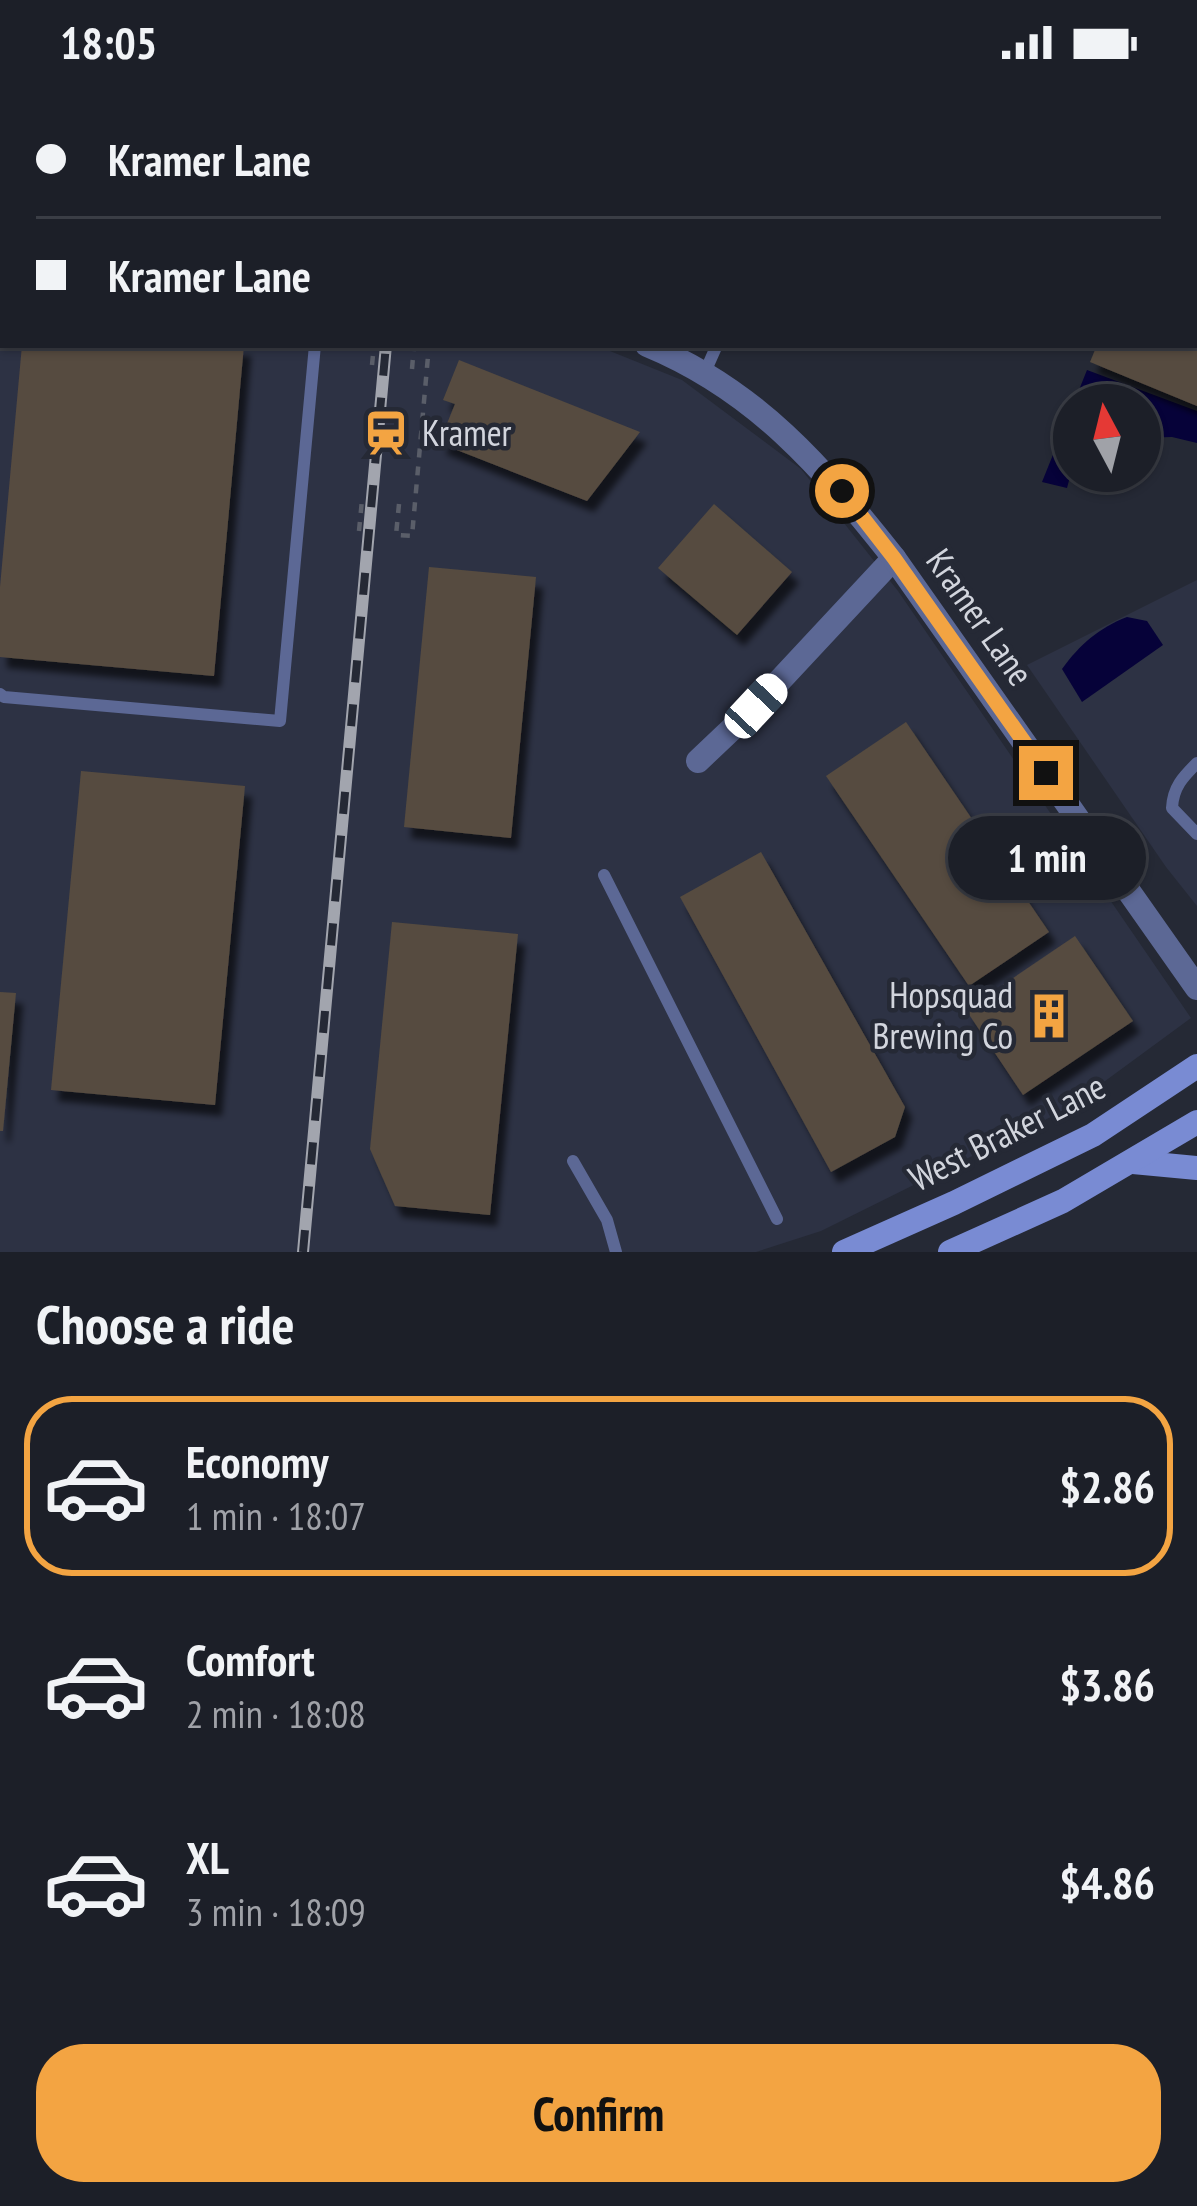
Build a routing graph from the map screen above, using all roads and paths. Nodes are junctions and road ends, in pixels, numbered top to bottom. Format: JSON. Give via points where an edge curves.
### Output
{"nodes":[{"id":1,"x":314,"y":348,"type":"edge"},
{"id":2,"x":374,"y":348,"type":"edge"},
{"id":3,"x":414,"y":348,"type":"edge"},
{"id":4,"x":429,"y":348,"type":"edge"},
{"id":5,"x":653,"y":348,"type":"edge"},
{"id":6,"x":716,"y":348,"type":"edge"},
{"id":7,"x":373,"y":365,"type":"dead end"},
{"id":8,"x":412,"y":369,"type":"dead end"},
{"id":9,"x":705,"y":372,"type":"junction"},
{"id":10,"x":362,"y":500,"type":"dead end"},
{"id":11,"x":399,"y":504,"type":"dead end"},
{"id":12,"x":359,"y":531,"type":"dead end"},
{"id":13,"x":408,"y":536,"type":"junction"},
{"id":14,"x":407,"y":546,"type":"dead end"},
{"id":15,"x":894,"y":558,"type":"junction"},
{"id":16,"x":0,"y":694,"type":"edge"},
{"id":17,"x":698,"y":761,"type":"dead end"},
{"id":18,"x":1197,"y":763,"type":"edge"},
{"id":19,"x":1197,"y":834,"type":"edge"},
{"id":20,"x":604,"y":875,"type":"dead end"},
{"id":21,"x":1197,"y":988,"type":"edge"},
{"id":22,"x":1197,"y":1066,"type":"edge"},
{"id":23,"x":1197,"y":1123,"type":"edge"},
{"id":24,"x":573,"y":1161,"type":"dead end"},
{"id":25,"x":1133,"y":1162,"type":"junction"},
{"id":26,"x":1197,"y":1168,"type":"edge"},
{"id":27,"x":777,"y":1219,"type":"dead end"},
{"id":28,"x":616,"y":1252,"type":"edge"},
{"id":29,"x":844,"y":1252,"type":"edge"},
{"id":30,"x":950,"y":1252,"type":"edge"}],
"edges":[{"from":1,"to":16,"type":"lane","via":[[280,721]]},
{"from":2,"to":7,"type":"path"},
{"from":3,"to":8,"type":"path"},
{"from":4,"to":13,"type":"path"},
{"from":5,"to":9,"type":"street","name":"Kramer Lane"},
{"from":6,"to":9,"type":"lane"},
{"from":9,"to":15,"type":"street","name":"Kramer Lane","via":[[791,437]]},
{"from":10,"to":12,"type":"path"},
{"from":11,"to":13,"type":"path","via":[[396,535]]},
{"from":13,"to":14,"type":"path"},
{"from":15,"to":17,"type":"street"},
{"from":15,"to":21,"type":"street","name":"Kramer Lane"},
{"from":18,"to":19,"type":"lane","via":[[1181,778],[1172,808]]},
{"from":20,"to":27,"type":"lane"},
{"from":22,"to":29,"type":"main road","name":"West Braker Lane","via":[[1093,1135]]},
{"from":23,"to":25,"type":"main road"},
{"from":24,"to":28,"type":"lane"},
{"from":25,"to":26,"type":"main road"},
{"from":25,"to":30,"type":"main road"}]}
